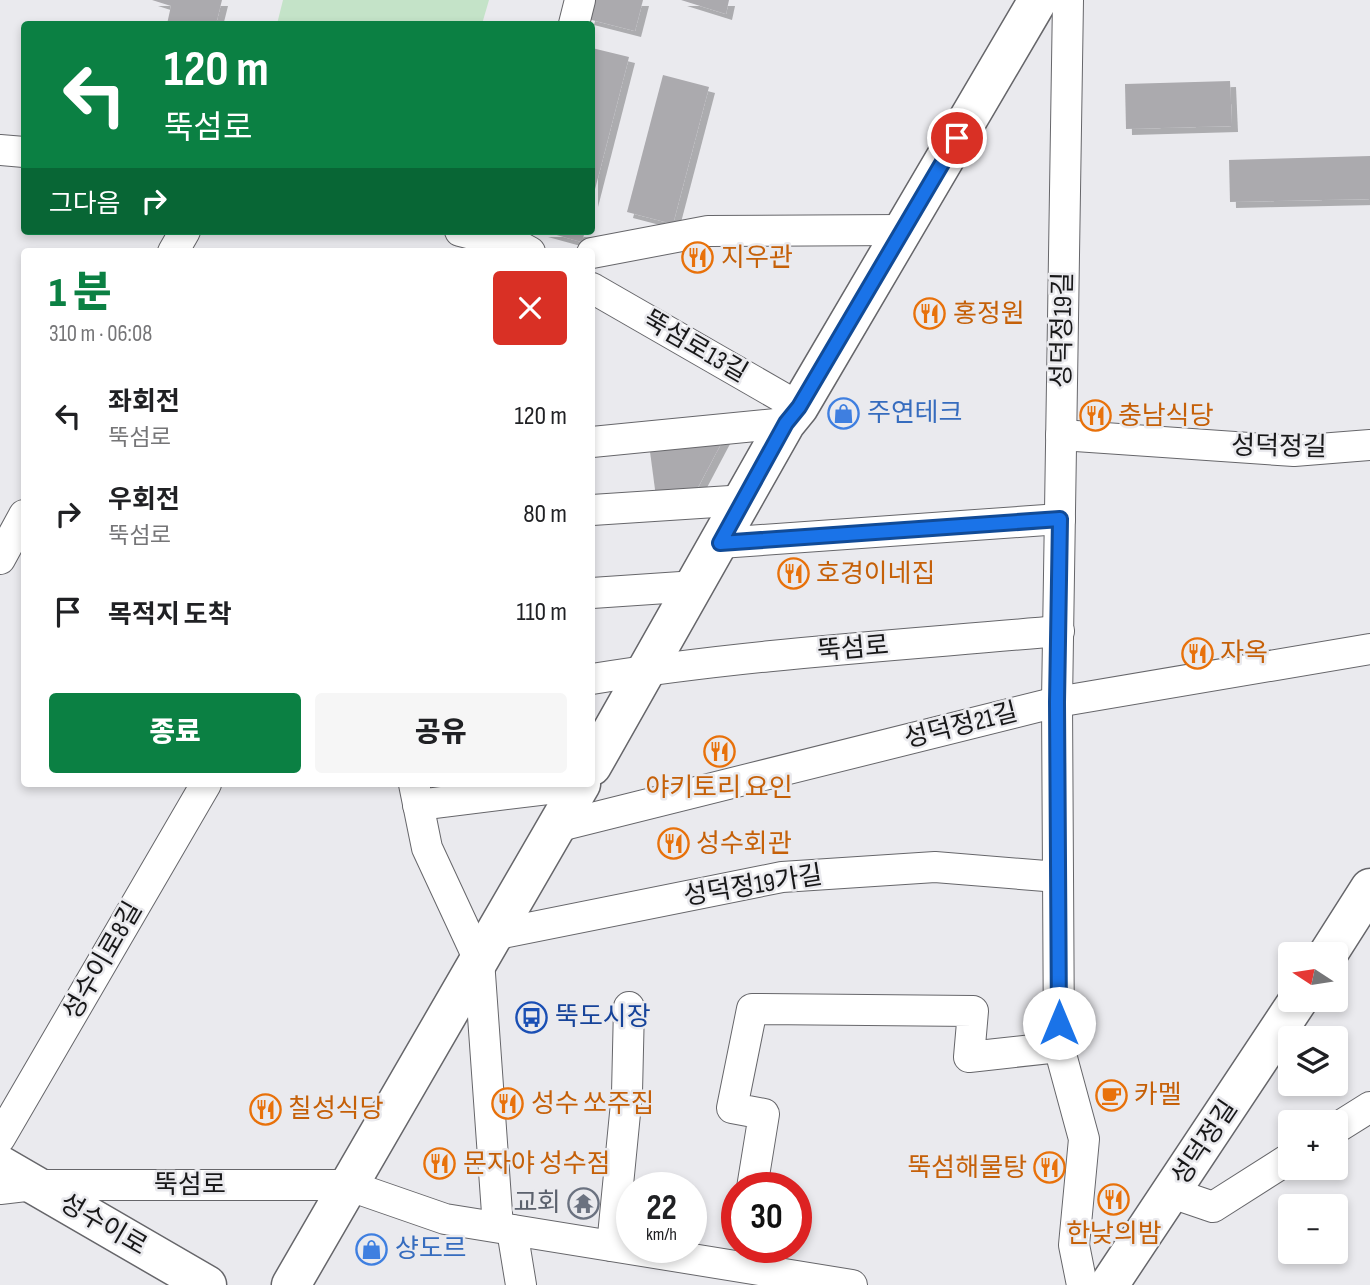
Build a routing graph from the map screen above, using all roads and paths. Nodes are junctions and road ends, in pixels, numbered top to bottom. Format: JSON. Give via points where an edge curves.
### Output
{"nodes":[{"id":1,"x":580,"y":0,"type":"edge"},
{"id":2,"x":1038,"y":0,"type":"edge"},
{"id":3,"x":1068,"y":0,"type":"edge"},
{"id":4,"x":575,"y":21,"type":"edge"},
{"id":5,"x":0,"y":150,"type":"edge"},
{"id":6,"x":21,"y":152,"type":"edge"},
{"id":7,"x":903,"y":230,"type":"junction"},
{"id":8,"x":478,"y":235,"type":"edge"},
{"id":9,"x":522,"y":245,"type":"edge"},
{"id":10,"x":595,"y":252,"type":"edge"},
{"id":11,"x":595,"y":290,"type":"edge"},
{"id":12,"x":793,"y":415,"type":"junction"},
{"id":13,"x":1062,"y":435,"type":"junction"},
{"id":14,"x":595,"y":442,"type":"edge"},
{"id":15,"x":1370,"y":445,"type":"edge"},
{"id":16,"x":746,"y":500,"type":"junction"},
{"id":17,"x":595,"y":510,"type":"edge"},
{"id":18,"x":1060,"y":519,"type":"junction"},
{"id":19,"x":21,"y":520,"type":"edge"},
{"id":20,"x":720,"y":543,"type":"junction"},
{"id":21,"x":0,"y":559,"type":"edge"},
{"id":22,"x":696,"y":586,"type":"junction"},
{"id":23,"x":595,"y":593,"type":"edge"},
{"id":24,"x":1059,"y":631,"type":"junction"},
{"id":25,"x":1370,"y":649,"type":"edge"},
{"id":26,"x":647,"y":670,"type":"junction"},
{"id":27,"x":595,"y":679,"type":"edge"},
{"id":28,"x":1057,"y":702,"type":"junction"},
{"id":29,"x":595,"y":761,"type":"edge"},
{"id":30,"x":204,"y":787,"type":"edge"},
{"id":31,"x":536,"y":787,"type":"edge"},
{"id":32,"x":579,"y":787,"type":"edge"},
{"id":33,"x":416,"y":795,"type":"edge"},
{"id":34,"x":556,"y":827,"type":"junction"},
{"id":35,"x":1058,"y":877,"type":"junction"},
{"id":36,"x":1370,"y":888,"type":"edge"},
{"id":37,"x":1336,"y":942,"type":"edge"},
{"id":38,"x":486,"y":948,"type":"junction"},
{"id":39,"x":629,"y":1007,"type":"dead end"},
{"id":40,"x":1290,"y":1012,"type":"edge"},
{"id":41,"x":1059,"y":1047,"type":"junction"},
{"id":42,"x":1370,"y":1107,"type":"edge"},
{"id":43,"x":1348,"y":1121,"type":"edge"},
{"id":44,"x":0,"y":1138,"type":"edge"},
{"id":45,"x":0,"y":1166,"type":"edge"},
{"id":46,"x":1278,"y":1166,"type":"edge"},
{"id":47,"x":755,"y":1172,"type":"edge"},
{"id":48,"x":347,"y":1185,"type":"junction"},
{"id":49,"x":17,"y":1187,"type":"edge"},
{"id":50,"x":1172,"y":1193,"type":"junction"},
{"id":51,"x":505,"y":1228,"type":"junction"},
{"id":52,"x":612,"y":1246,"type":"junction"},
{"id":53,"x":721,"y":1255,"type":"edge"},
{"id":54,"x":765,"y":1263,"type":"edge"},
{"id":55,"x":207,"y":1285,"type":"edge"},
{"id":56,"x":291,"y":1285,"type":"edge"},
{"id":57,"x":521,"y":1285,"type":"edge"},
{"id":58,"x":852,"y":1285,"type":"edge"},
{"id":59,"x":1082,"y":1285,"type":"edge"},
{"id":60,"x":1109,"y":1285,"type":"edge"}],
"edges":[{"from":1,"to":4,"type":"street"},
{"from":2,"to":7,"type":"main road"},
{"from":3,"to":13,"type":"street","name":"성덕정19길"},
{"from":5,"to":6,"type":"street"},
{"from":7,"to":10,"type":"street","via":[[708,231]]},
{"from":7,"to":12,"type":"main road"},
{"from":8,"to":9,"type":"street"},
{"from":11,"to":12,"type":"street","name":"뚝섬로13길"},
{"from":12,"to":14,"type":"street"},
{"from":12,"to":16,"type":"main road"},
{"from":13,"to":15,"type":"street","name":"성덕정길","via":[[1294,451]]},
{"from":13,"to":18,"type":"street","name":"성덕정19길"},
{"from":16,"to":17,"type":"street"},
{"from":16,"to":20,"type":"main road"},
{"from":18,"to":20,"type":"street"},
{"from":18,"to":24,"type":"street","name":"성덕정19길"},
{"from":19,"to":21,"type":"street"},
{"from":20,"to":22,"type":"main road"},
{"from":22,"to":23,"type":"street"},
{"from":22,"to":26,"type":"main road"},
{"from":24,"to":26,"type":"street","name":"뚝섬로"},
{"from":24,"to":28,"type":"street","name":"성덕정19길"},
{"from":25,"to":28,"type":"street","name":"성덕정21길"},
{"from":26,"to":27,"type":"street","name":"뚝섬로"},
{"from":26,"to":29,"type":"main road"},
{"from":28,"to":34,"type":"street","name":"성덕정21길"},
{"from":28,"to":35,"type":"street","name":"성덕정19길"},
{"from":30,"to":44,"type":"street","name":"성수이로8길"},
{"from":31,"to":33,"type":"street"},
{"from":32,"to":34,"type":"main road"},
{"from":33,"to":38,"type":"street","via":[[427,848]]},
{"from":34,"to":38,"type":"main road"},
{"from":35,"to":38,"type":"street","name":"성덕정19가길","via":[[935,867],[782,877]]},
{"from":35,"to":41,"type":"street","name":"성덕정19길"},
{"from":36,"to":37,"type":"main road"},
{"from":38,"to":48,"type":"main road"},
{"from":38,"to":51,"type":"street"},
{"from":39,"to":52,"type":"street","via":[[627,1093]]},
{"from":40,"to":50,"type":"main road","name":"성덕정길"},
{"from":41,"to":47,"type":"street","via":[[969,1057],[973,1011],[752,1009],[732,1108],[764,1114]]},
{"from":41,"to":59,"type":"street","name":"성덕정19길","via":[[1084,1139],[1074,1245]]},
{"from":42,"to":43,"type":"street"},
{"from":45,"to":49,"type":"main road","name":"성수이로"},
{"from":46,"to":50,"type":"street","via":[[1213,1207]]},
{"from":48,"to":49,"type":"street","name":"뚝섬로"},
{"from":48,"to":51,"type":"street","name":"뚝섬로","via":[[444,1219]]},
{"from":48,"to":56,"type":"main road"},
{"from":49,"to":55,"type":"main road","name":"성수이로"},
{"from":50,"to":60,"type":"main road","name":"성덕정길"},
{"from":51,"to":52,"type":"street","name":"뚝섬로"},
{"from":51,"to":57,"type":"street"},
{"from":52,"to":53,"type":"street","name":"뚝섬로"},
{"from":54,"to":58,"type":"street","name":"뚝섬로"}]}
